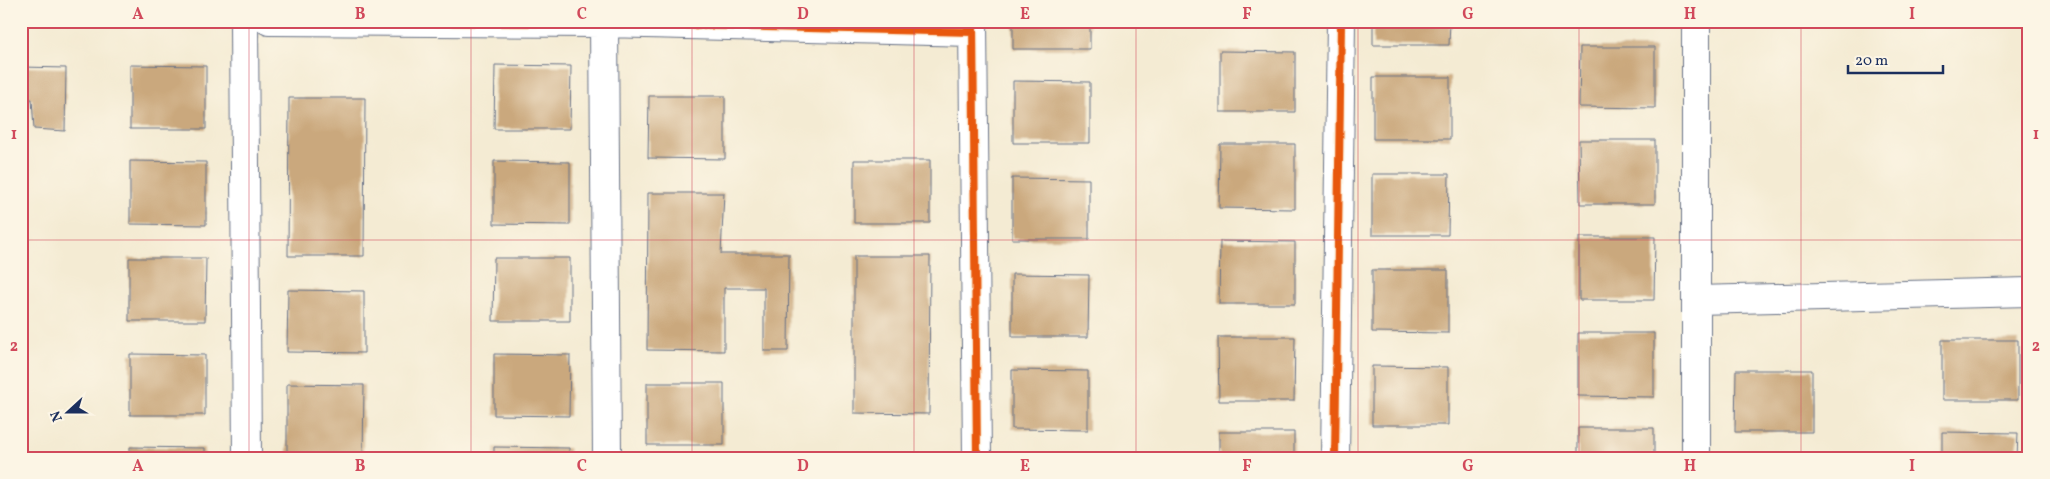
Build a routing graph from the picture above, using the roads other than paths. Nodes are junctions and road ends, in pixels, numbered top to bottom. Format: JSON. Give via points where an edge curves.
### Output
{"nodes":[{"id":1,"x":244,"y":21,"type":"edge"},
{"id":2,"x":269,"y":21,"type":"edge"},
{"id":3,"x":1341,"y":21,"type":"edge"},
{"id":4,"x":1696,"y":21,"type":"edge"},
{"id":5,"x":399,"y":22,"type":"edge"},
{"id":6,"x":604,"y":22,"type":"edge"},
{"id":7,"x":973,"y":27,"type":"edge"},
{"id":8,"x":2029,"y":292,"type":"edge"},
{"id":9,"x":1697,"y":300,"type":"junction"},
{"id":10,"x":247,"y":458,"type":"edge"},
{"id":11,"x":607,"y":458,"type":"edge"},
{"id":12,"x":977,"y":458,"type":"edge"},
{"id":13,"x":1335,"y":458,"type":"edge"},
{"id":14,"x":1696,"y":458,"type":"edge"}],
"edges":[{"from":1,"to":10,"type":"street"},
{"from":2,"to":5,"type":"street"},
{"from":3,"to":13,"type":"street"},
{"from":4,"to":9,"type":"street"},
{"from":5,"to":6,"type":"street"},
{"from":6,"to":7,"type":"street"},
{"from":6,"to":11,"type":"street"},
{"from":7,"to":12,"type":"street"},
{"from":8,"to":9,"type":"street"},
{"from":9,"to":14,"type":"street"}]}
